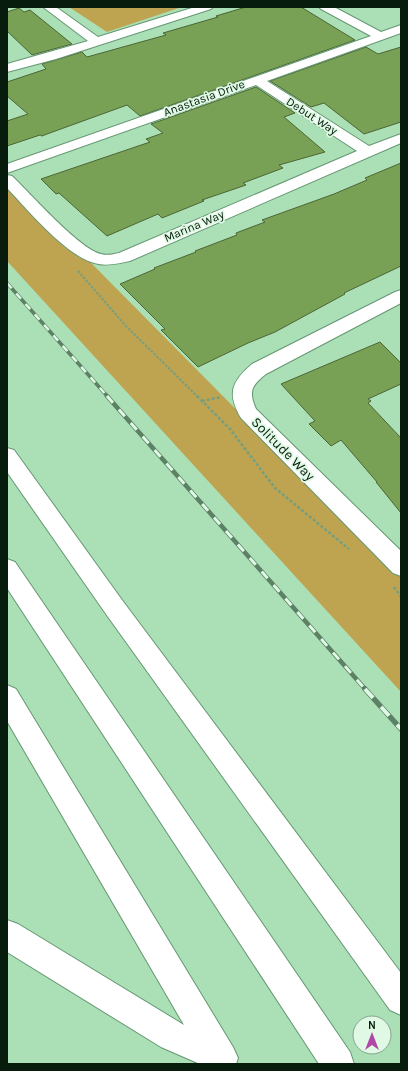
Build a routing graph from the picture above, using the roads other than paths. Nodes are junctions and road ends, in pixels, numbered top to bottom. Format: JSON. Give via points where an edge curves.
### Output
{"nodes":[{"id":1,"x":49,"y":7,"type":"edge"},
{"id":2,"x":325,"y":7,"type":"edge"},
{"id":3,"x":344,"y":7,"type":"edge"},
{"id":4,"x":202,"y":8,"type":"edge"},
{"id":5,"x":391,"y":33,"type":"edge"},
{"id":6,"x":97,"y":42,"type":"junction"},
{"id":7,"x":7,"y":68,"type":"edge"},
{"id":8,"x":257,"y":80,"type":"junction"},
{"id":9,"x":401,"y":138,"type":"edge"},
{"id":10,"x":368,"y":152,"type":"junction"},
{"id":11,"x":7,"y":169,"type":"edge"},
{"id":12,"x":7,"y":179,"type":"edge"},
{"id":13,"x":401,"y":296,"type":"edge"},
{"id":14,"x":7,"y":456,"type":"edge"},
{"id":15,"x":399,"y":560,"type":"edge"},
{"id":16,"x":7,"y":569,"type":"edge"},
{"id":17,"x":7,"y":697,"type":"edge"},
{"id":18,"x":7,"y":935,"type":"edge"},
{"id":19,"x":401,"y":999,"type":"edge"},
{"id":20,"x":221,"y":1061,"type":"edge"},
{"id":21,"x":338,"y":1064,"type":"edge"}],
"edges":[{"from":1,"to":6,"type":"street"},
{"from":2,"to":5,"type":"street"},
{"from":3,"to":5,"type":"street"},
{"from":4,"to":6,"type":"street"},
{"from":5,"to":8,"type":"street","name":"Anastasia Drive"},
{"from":6,"to":7,"type":"street"},
{"from":8,"to":10,"type":"street","name":"Debut Way"},
{"from":8,"to":11,"type":"street","name":"Anastasia Drive"},
{"from":9,"to":10,"type":"street","name":"Marina Way"},
{"from":10,"to":12,"type":"street","name":"Marina Way","via":[[124,257],[112,259],[96,259],[79,250]]},
{"from":13,"to":15,"type":"street","name":"Solitude Way","via":[[259,370],[248,378],[242,388],[241,399],[248,413]]},
{"from":14,"to":19,"type":"street","via":[[119,614]]},
{"from":16,"to":21,"type":"street"},
{"from":17,"to":20,"type":"street"},
{"from":18,"to":20,"type":"street","via":[[172,1036]]}]}
